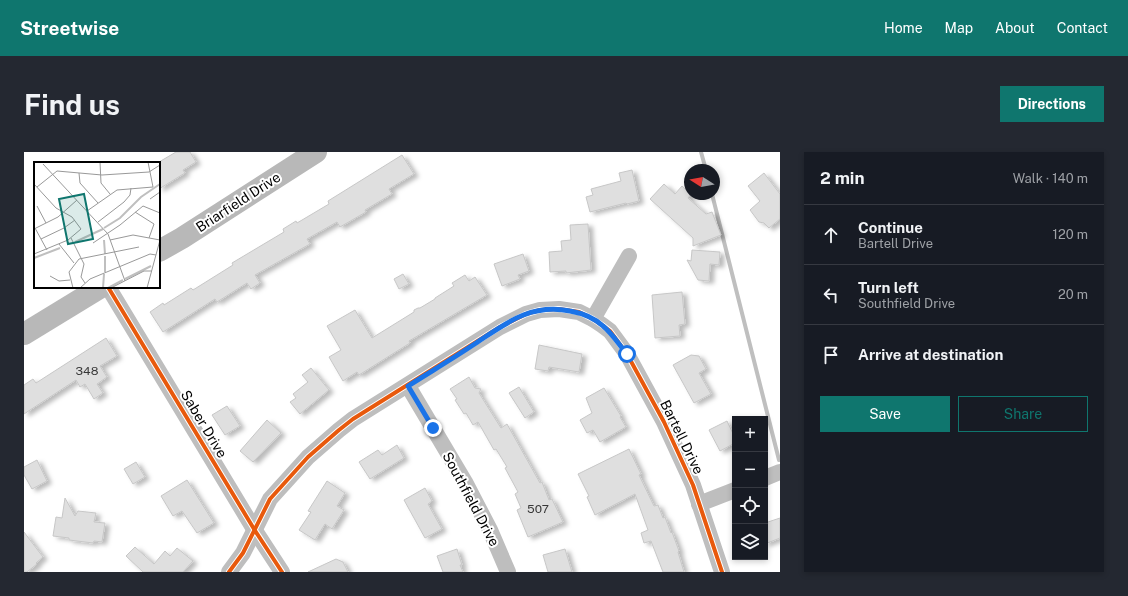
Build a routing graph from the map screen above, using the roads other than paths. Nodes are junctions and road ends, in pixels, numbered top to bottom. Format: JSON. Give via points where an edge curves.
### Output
{"nodes":[{"id":1,"x":308,"y":154,"type":"edge"},
{"id":2,"x":160,"y":250,"type":"edge"},
{"id":3,"x":629,"y":256,"type":"dead end"},
{"id":4,"x":99,"y":288,"type":"edge"},
{"id":5,"x":109,"y":288,"type":"edge"},
{"id":6,"x":593,"y":319,"type":"junction"},
{"id":7,"x":24,"y":334,"type":"edge"},
{"id":8,"x":408,"y":386,"type":"junction"},
{"id":9,"x":780,"y":472,"type":"edge"},
{"id":10,"x":768,"y":477,"type":"edge"},
{"id":11,"x":732,"y":491,"type":"edge"},
{"id":12,"x":699,"y":504,"type":"junction"},
{"id":13,"x":254,"y":529,"type":"junction"},
{"id":14,"x":229,"y":572,"type":"edge"},
{"id":15,"x":282,"y":572,"type":"edge"},
{"id":16,"x":508,"y":572,"type":"edge"},
{"id":17,"x":722,"y":572,"type":"edge"}],
"edges":[{"from":1,"to":2,"type":"street","name":"Briarfield Drive"},
{"from":3,"to":6,"type":"street"},
{"from":4,"to":7,"type":"street"},
{"from":5,"to":13,"type":"street","name":"Saber Drive"},
{"from":6,"to":8,"type":"street","name":"Bartell Drive","via":[[579,312],[559,309],[526,314],[500,327]]},
{"from":6,"to":12,"type":"street","name":"Bartell Drive","via":[[610,332],[627,354],[664,422]]},
{"from":8,"to":13,"type":"street","name":"Bartell Drive","via":[[349,423],[308,457],[270,499]]},
{"from":8,"to":16,"type":"street","name":"Southfield Drive","via":[[465,482]]},
{"from":9,"to":10,"type":"street"},
{"from":11,"to":12,"type":"street"},
{"from":12,"to":17,"type":"street","name":"Bartell Drive"},
{"from":13,"to":14,"type":"street","name":"Bartell Drive","via":[[243,553]]},
{"from":13,"to":15,"type":"street","name":"Saber Drive"}]}
